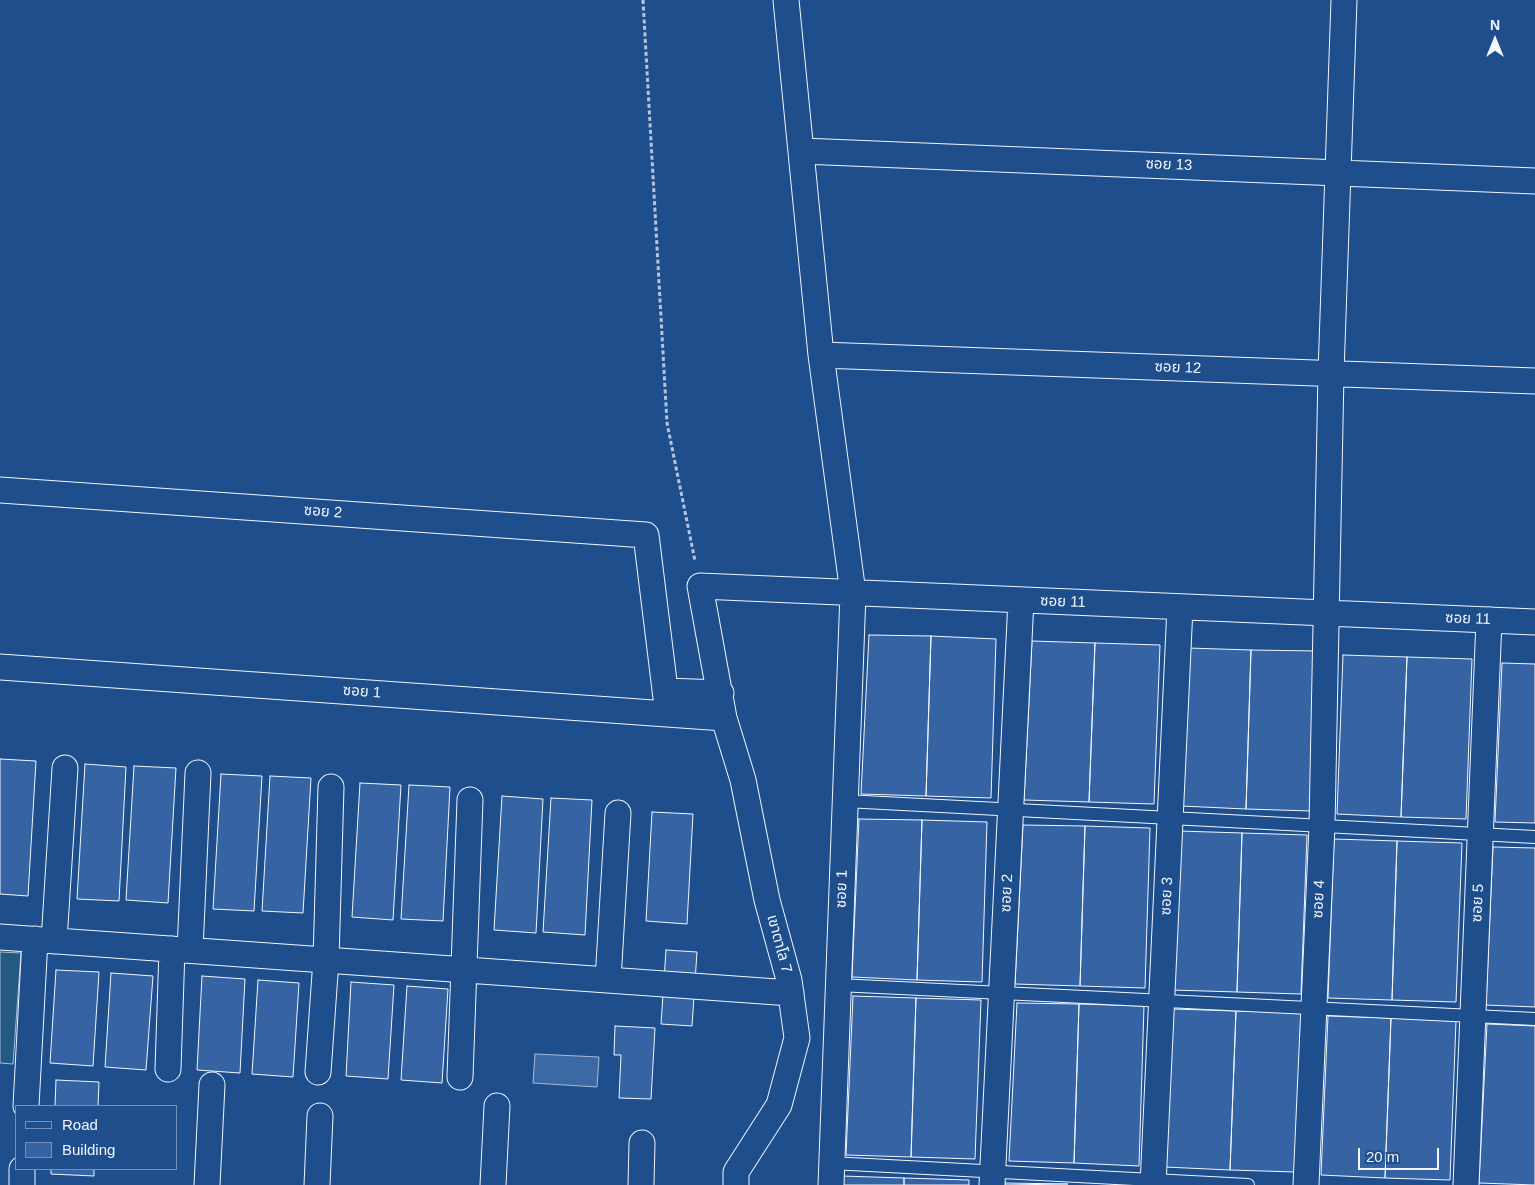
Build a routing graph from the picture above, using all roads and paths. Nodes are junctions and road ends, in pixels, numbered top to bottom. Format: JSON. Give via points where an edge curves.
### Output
{"nodes":[{"id":1,"x":643,"y":0,"type":"edge"},
{"id":2,"x":786,"y":0,"type":"edge"},
{"id":3,"x":1344,"y":0,"type":"edge"},
{"id":4,"x":802,"y":151,"type":"junction"},
{"id":5,"x":1338,"y":171,"type":"junction"},
{"id":6,"x":1535,"y":181,"type":"edge"},
{"id":7,"x":821,"y":355,"type":"junction"},
{"id":8,"x":1332,"y":374,"type":"junction"},
{"id":9,"x":1535,"y":381,"type":"edge"},
{"id":10,"x":0,"y":490,"type":"edge"},
{"id":11,"x":700,"y":586,"type":"junction"},
{"id":12,"x":853,"y":593,"type":"junction"},
{"id":13,"x":1021,"y":600,"type":"junction"},
{"id":14,"x":1180,"y":607,"type":"junction"},
{"id":15,"x":1327,"y":614,"type":"junction"},
{"id":16,"x":1489,"y":620,"type":"junction"},
{"id":17,"x":1535,"y":622,"type":"edge"},
{"id":18,"x":0,"y":667,"type":"edge"},
{"id":19,"x":721,"y":693,"type":"junction"},
{"id":20,"x":667,"y":703,"type":"junction"},
{"id":21,"x":724,"y":718,"type":"junction"},
{"id":22,"x":65,"y":768,"type":"dead end"},
{"id":23,"x":198,"y":773,"type":"dead end"},
{"id":24,"x":332,"y":787,"type":"dead end"},
{"id":25,"x":470,"y":800,"type":"dead end"},
{"id":26,"x":845,"y":801,"type":"junction"},
{"id":27,"x":1010,"y":809,"type":"junction"},
{"id":28,"x":618,"y":813,"type":"dead end"},
{"id":29,"x":1171,"y":818,"type":"junction"},
{"id":30,"x":1322,"y":826,"type":"junction"},
{"id":31,"x":1481,"y":834,"type":"junction"},
{"id":32,"x":1535,"y":837,"type":"edge"},
{"id":33,"x":0,"y":937,"type":"edge"},
{"id":34,"x":44,"y":940,"type":"junction"},
{"id":35,"x":181,"y":950,"type":"junction"},
{"id":36,"x":326,"y":960,"type":"junction"},
{"id":37,"x":464,"y":970,"type":"junction"},
{"id":38,"x":608,"y":980,"type":"junction"},
{"id":39,"x":838,"y":985,"type":"junction"},
{"id":40,"x":791,"y":993,"type":"junction"},
{"id":41,"x":1002,"y":993,"type":"junction"},
{"id":42,"x":1162,"y":1001,"type":"junction"},
{"id":43,"x":1314,"y":1008,"type":"junction"},
{"id":44,"x":1473,"y":1016,"type":"junction"},
{"id":45,"x":1535,"y":1019,"type":"edge"},
{"id":46,"x":168,"y":1069,"type":"dead end"},
{"id":47,"x":318,"y":1072,"type":"dead end"},
{"id":48,"x":460,"y":1077,"type":"dead end"},
{"id":49,"x":212,"y":1085,"type":"dead end"},
{"id":50,"x":26,"y":1105,"type":"edge"},
{"id":51,"x":497,"y":1106,"type":"dead end"},
{"id":52,"x":320,"y":1116,"type":"dead end"},
{"id":53,"x":642,"y":1143,"type":"dead end"},
{"id":54,"x":22,"y":1170,"type":"edge"},
{"id":55,"x":831,"y":1174,"type":"edge"},
{"id":56,"x":993,"y":1178,"type":"edge"},
{"id":57,"x":1153,"y":1182,"type":"edge"},
{"id":58,"x":22,"y":1185,"type":"edge"},
{"id":59,"x":207,"y":1185,"type":"edge"},
{"id":60,"x":317,"y":1185,"type":"edge"},
{"id":61,"x":493,"y":1185,"type":"edge"},
{"id":62,"x":640,"y":1185,"type":"edge"},
{"id":63,"x":736,"y":1185,"type":"edge"},
{"id":64,"x":1248,"y":1185,"type":"edge"},
{"id":65,"x":1306,"y":1185,"type":"edge"},
{"id":66,"x":1466,"y":1185,"type":"edge"}],
"edges":[{"from":1,"to":11,"type":"path","via":[[667,423]]},
{"from":2,"to":4,"type":"street","name":"ซอย 1"},
{"from":3,"to":5,"type":"street","name":"ซอย 4"},
{"from":4,"to":5,"type":"street","name":"ซอย 13"},
{"from":4,"to":7,"type":"street","name":"ซอย 1"},
{"from":5,"to":6,"type":"street","name":"ซอย 13"},
{"from":5,"to":8,"type":"street","name":"ซอย 4"},
{"from":7,"to":8,"type":"street","name":"ซอย 12"},
{"from":7,"to":12,"type":"street","name":"ซอย 1"},
{"from":8,"to":9,"type":"street","name":"ซอย 12"},
{"from":8,"to":15,"type":"street","name":"ซอย 4"},
{"from":10,"to":20,"type":"street","name":"ซอย 2","via":[[646,535]]},
{"from":11,"to":12,"type":"street","name":"ซอย 11"},
{"from":11,"to":19,"type":"street"},
{"from":12,"to":13,"type":"street","name":"ซอย 11"},
{"from":12,"to":26,"type":"street","name":"ซอย 1"},
{"from":13,"to":14,"type":"street","name":"ซอย 11"},
{"from":13,"to":27,"type":"street","name":"ซอย 2"},
{"from":14,"to":15,"type":"street","name":"ซอย 11"},
{"from":14,"to":29,"type":"street","name":"ซอย 3"},
{"from":15,"to":16,"type":"street","name":"ซอย 11"},
{"from":15,"to":30,"type":"street","name":"ซอย 4"},
{"from":16,"to":17,"type":"street","name":"ซอย 11"},
{"from":16,"to":31,"type":"street","name":"ซอย 5"},
{"from":18,"to":20,"type":"street","name":"ซอย 1"},
{"from":19,"to":20,"type":"street","name":"ซอย 1"},
{"from":19,"to":21,"type":"street","name":"เขาตาโล 7"},
{"from":20,"to":21,"type":"street","name":"ซอย 1"},
{"from":21,"to":40,"type":"street","name":"เขาตาโล 7","via":[[743,780],[767,900]]},
{"from":22,"to":34,"type":"street"},
{"from":23,"to":35,"type":"street"},
{"from":24,"to":36,"type":"street"},
{"from":25,"to":37,"type":"street"},
{"from":26,"to":27,"type":"lane"},
{"from":26,"to":39,"type":"street","name":"ซอย 1"},
{"from":27,"to":29,"type":"lane"},
{"from":27,"to":41,"type":"street","name":"ซอย 2"},
{"from":28,"to":38,"type":"street"},
{"from":29,"to":30,"type":"lane"},
{"from":29,"to":42,"type":"street","name":"ซอย 3"},
{"from":30,"to":31,"type":"lane"},
{"from":30,"to":43,"type":"street","name":"ซอย 4"},
{"from":31,"to":32,"type":"lane"},
{"from":31,"to":44,"type":"street","name":"ซอย 5"},
{"from":33,"to":34,"type":"street"},
{"from":34,"to":35,"type":"street"},
{"from":34,"to":50,"type":"street"},
{"from":35,"to":36,"type":"street"},
{"from":35,"to":46,"type":"street"},
{"from":36,"to":37,"type":"street"},
{"from":36,"to":47,"type":"street"},
{"from":37,"to":38,"type":"street"},
{"from":37,"to":48,"type":"street"},
{"from":38,"to":40,"type":"street"},
{"from":39,"to":41,"type":"lane"},
{"from":39,"to":55,"type":"street","name":"ซอย 1"},
{"from":40,"to":63,"type":"street","name":"เขาตาโล 7","via":[[797,1038],[779,1105],[736,1172]]},
{"from":41,"to":42,"type":"lane"},
{"from":41,"to":56,"type":"street","name":"ซอย 2"},
{"from":42,"to":43,"type":"lane"},
{"from":42,"to":57,"type":"street","name":"ซอย 3"},
{"from":43,"to":44,"type":"lane"},
{"from":43,"to":65,"type":"street","name":"ซอย 4"},
{"from":44,"to":45,"type":"lane"},
{"from":44,"to":66,"type":"street","name":"ซอย 5"},
{"from":49,"to":59,"type":"street"},
{"from":51,"to":61,"type":"street"},
{"from":52,"to":60,"type":"street"},
{"from":53,"to":62,"type":"street"},
{"from":54,"to":58,"type":"street"},
{"from":55,"to":56,"type":"lane"},
{"from":56,"to":57,"type":"lane"},
{"from":57,"to":64,"type":"lane"}]}
